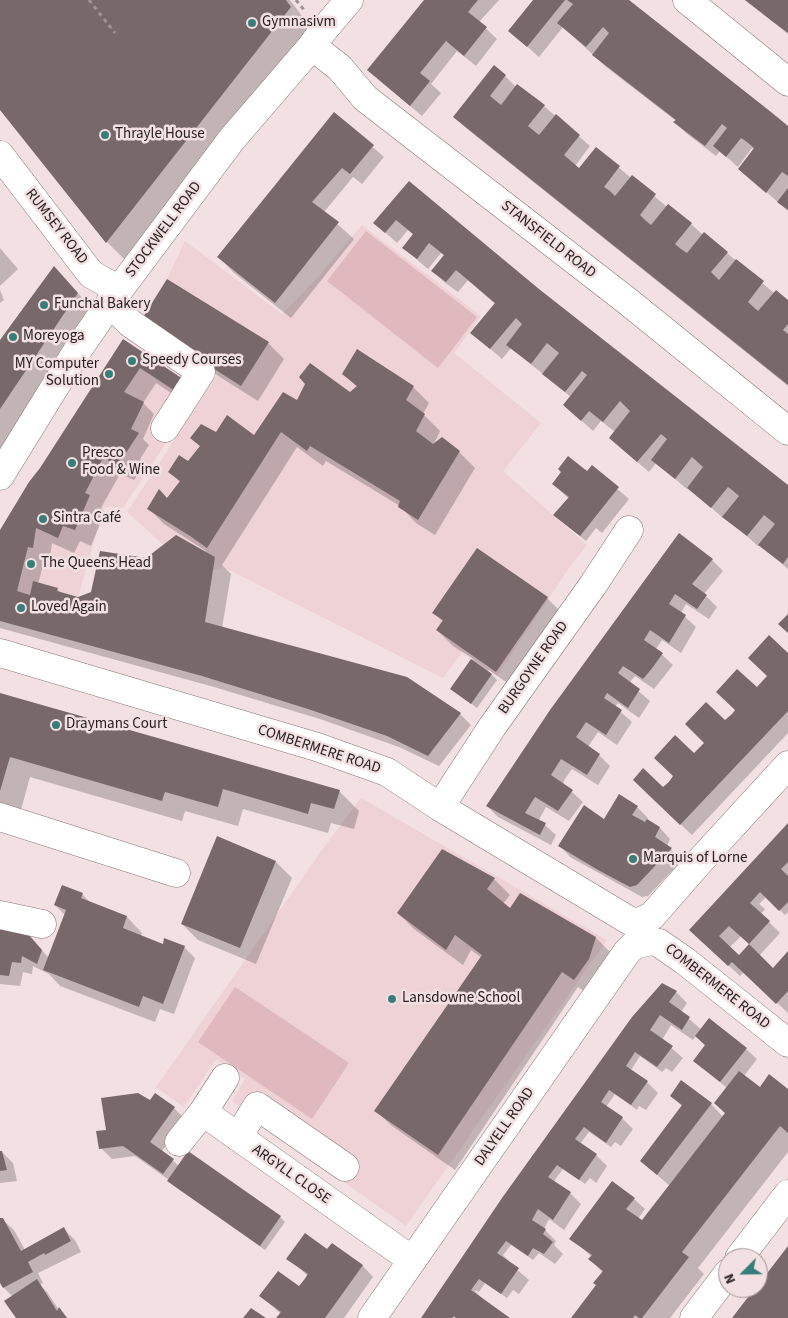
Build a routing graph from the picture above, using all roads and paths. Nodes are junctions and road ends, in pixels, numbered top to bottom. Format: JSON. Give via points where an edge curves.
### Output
{"nodes":[{"id":1,"x":89,"y":0,"type":"edge"},
{"id":2,"x":296,"y":0,"type":"edge"},
{"id":3,"x":349,"y":0,"type":"edge"},
{"id":4,"x":686,"y":0,"type":"edge"},
{"id":5,"x":305,"y":10,"type":"dead end"},
{"id":6,"x":115,"y":34,"type":"dead end"},
{"id":7,"x":312,"y":46,"type":"junction"},
{"id":8,"x":788,"y":82,"type":"edge"},
{"id":9,"x":0,"y":155,"type":"edge"},
{"id":10,"x":115,"y":297,"type":"junction"},
{"id":11,"x":164,"y":428,"type":"dead end"},
{"id":12,"x":788,"y":431,"type":"edge"},
{"id":13,"x":0,"y":476,"type":"edge"},
{"id":14,"x":629,"y":530,"type":"dead end"},
{"id":15,"x":0,"y":653,"type":"edge"},
{"id":16,"x":788,"y":765,"type":"edge"},
{"id":17,"x":440,"y":807,"type":"junction"},
{"id":18,"x":0,"y":817,"type":"edge"},
{"id":19,"x":176,"y":873,"type":"dead end"},
{"id":20,"x":0,"y":915,"type":"edge"},
{"id":21,"x":42,"y":924,"type":"dead end"},
{"id":22,"x":640,"y":932,"type":"junction"},
{"id":23,"x":788,"y":1043,"type":"edge"},
{"id":24,"x":225,"y":1078,"type":"dead end"},
{"id":25,"x":203,"y":1112,"type":"junction"},
{"id":26,"x":238,"y":1137,"type":"junction"},
{"id":27,"x":179,"y":1142,"type":"dead end"},
{"id":28,"x":345,"y":1167,"type":"dead end"},
{"id":29,"x":788,"y":1194,"type":"edge"},
{"id":30,"x":747,"y":1248,"type":"edge"},
{"id":31,"x":412,"y":1260,"type":"junction"},
{"id":32,"x":718,"y":1286,"type":"edge"},
{"id":33,"x":372,"y":1318,"type":"edge"},
{"id":34,"x":694,"y":1318,"type":"edge"}],
"edges":[{"from":1,"to":6,"type":"path"},
{"from":2,"to":5,"type":"path"},
{"from":3,"to":7,"type":"main road","name":"STOCKWELL ROAD"},
{"from":4,"to":8,"type":"main road"},
{"from":7,"to":10,"type":"main road","name":"STOCKWELL ROAD","via":[[232,139]]},
{"from":7,"to":12,"type":"main road","name":"STANSFIELD ROAD","via":[[340,68],[364,98],[626,300]]},
{"from":9,"to":10,"type":"main road","name":"RUMSEY ROAD","via":[[92,274]]},
{"from":10,"to":11,"type":"main road","name":"RUMSEY ROAD","via":[[130,323],[201,372]]},
{"from":10,"to":13,"type":"main road","name":"STOCKWELL ROAD"},
{"from":14,"to":17,"type":"main road","name":"BURGOYNE ROAD"},
{"from":15,"to":17,"type":"main road","name":"COMBERMERE ROAD","via":[[317,747],[387,772]]},
{"from":16,"to":22,"type":"main road","name":"DALYELL ROAD"},
{"from":17,"to":22,"type":"main road","name":"COMBERMERE ROAD","via":[[630,921]]},
{"from":18,"to":19,"type":"main road"},
{"from":20,"to":21,"type":"main road"},
{"from":22,"to":23,"type":"main road","name":"COMBERMERE ROAD","via":[[685,961]]},
{"from":22,"to":31,"type":"main road","name":"DALYELL ROAD"},
{"from":24,"to":25,"type":"main road"},
{"from":25,"to":26,"type":"main road","name":"ARGYLL CLOSE"},
{"from":25,"to":27,"type":"main road"},
{"from":26,"to":28,"type":"main road","via":[[257,1106]]},
{"from":26,"to":31,"type":"main road","name":"ARGYLL CLOSE"},
{"from":29,"to":30,"type":"main road"},
{"from":31,"to":33,"type":"main road","name":"DALYELL ROAD"},
{"from":32,"to":34,"type":"main road"}]}
